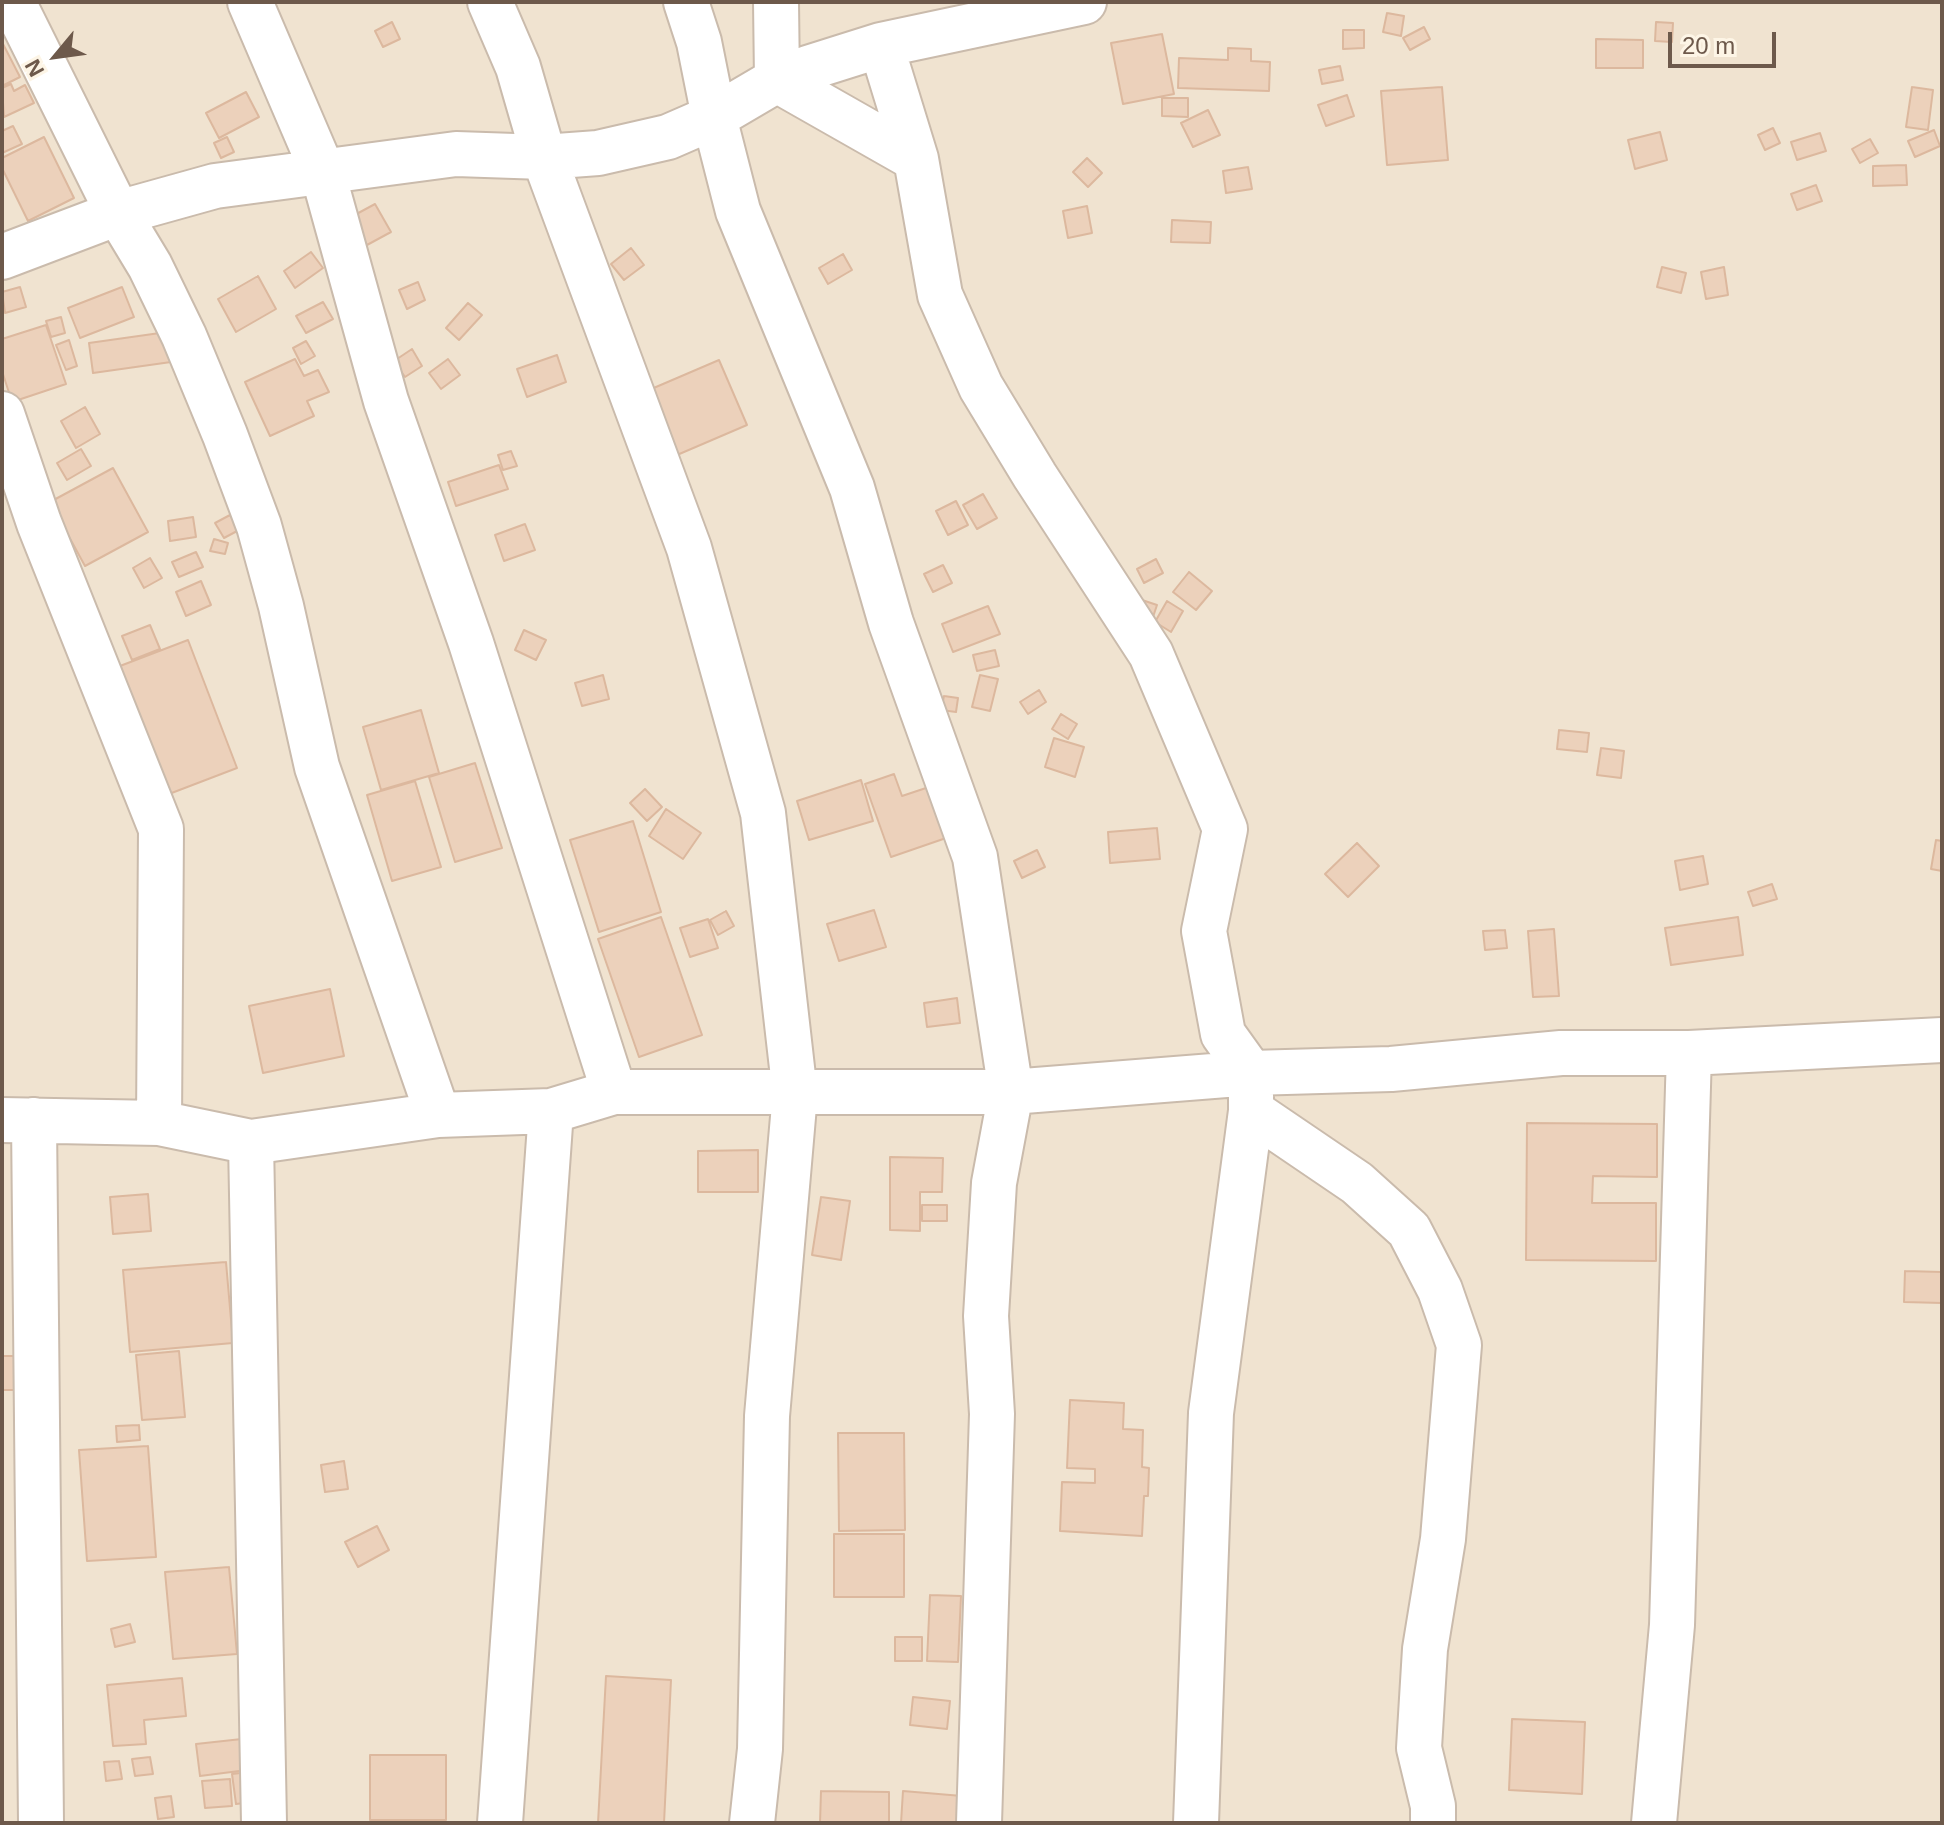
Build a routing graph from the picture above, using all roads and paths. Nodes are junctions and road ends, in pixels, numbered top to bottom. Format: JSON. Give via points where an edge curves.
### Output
{"nodes":[{"id":1,"x":13,"y":2,"type":"edge"},
{"id":2,"x":250,"y":2,"type":"edge"},
{"id":3,"x":490,"y":2,"type":"edge"},
{"id":4,"x":686,"y":2,"type":"edge"},
{"id":5,"x":776,"y":2,"type":"edge"},
{"id":6,"x":1084,"y":2,"type":"edge"},
{"id":7,"x":881,"y":45,"type":"junction"},
{"id":8,"x":777,"y":80,"type":"junction"},
{"id":9,"x":714,"y":117,"type":"junction"},
{"id":10,"x":544,"y":157,"type":"junction"},
{"id":11,"x":916,"y":159,"type":"junction"},
{"id":12,"x":322,"y":170,"type":"junction"},
{"id":13,"x":118,"y":213,"type":"junction"},
{"id":14,"x":2,"y":257,"type":"edge"},
{"id":15,"x":2,"y":414,"type":"edge"},
{"id":16,"x":1942,"y":1040,"type":"edge"},
{"id":17,"x":1689,"y":1053,"type":"junction"},
{"id":18,"x":614,"y":1092,"type":"junction"},
{"id":19,"x":1011,"y":1092,"type":"junction"},
{"id":20,"x":1251,"y":1092,"type":"junction"},
{"id":21,"x":795,"y":1094,"type":"junction"},
{"id":22,"x":551,"y":1111,"type":"junction"},
{"id":23,"x":438,"y":1115,"type":"junction"},
{"id":24,"x":18,"y":1120,"type":"edge"},
{"id":25,"x":159,"y":1123,"type":"junction"},
{"id":26,"x":251,"y":1142,"type":"junction"},
{"id":27,"x":41,"y":1823,"type":"edge"},
{"id":28,"x":264,"y":1823,"type":"edge"},
{"id":29,"x":500,"y":1823,"type":"edge"},
{"id":30,"x":752,"y":1823,"type":"edge"},
{"id":31,"x":979,"y":1823,"type":"edge"},
{"id":32,"x":1196,"y":1823,"type":"edge"},
{"id":33,"x":1433,"y":1823,"type":"edge"},
{"id":34,"x":1654,"y":1823,"type":"edge"}],
"edges":[{"from":1,"to":13,"type":"street"},
{"from":2,"to":12,"type":"street"},
{"from":3,"to":10,"type":"street","via":[[518,67]]},
{"from":4,"to":9,"type":"street"},
{"from":5,"to":8,"type":"street"},
{"from":6,"to":7,"type":"street"},
{"from":7,"to":8,"type":"street"},
{"from":7,"to":11,"type":"street"},
{"from":8,"to":9,"type":"street"},
{"from":8,"to":11,"type":"street"},
{"from":9,"to":10,"type":"street","via":[[668,137],[598,153]]},
{"from":9,"to":19,"type":"street","via":[[738,211],[852,488],[891,623],[975,857]]},
{"from":10,"to":12,"type":"street","via":[[456,154]]},
{"from":10,"to":21,"type":"street","via":[[689,548],[763,813]]},
{"from":11,"to":20,"type":"street","via":[[940,295],[981,387],[1151,654],[1225,829],[1204,931],[1223,1034]]},
{"from":12,"to":13,"type":"street","via":[[215,186]]},
{"from":12,"to":18,"type":"street","via":[[386,401],[471,643]]},
{"from":13,"to":14,"type":"street"},
{"from":13,"to":23,"type":"street","via":[[184,336],[259,526],[317,767]]},
{"from":15,"to":25,"type":"street","via":[[39,523],[161,829]]},
{"from":16,"to":17,"type":"street"},
{"from":17,"to":20,"type":"street","via":[[1561,1053],[1391,1069]]},
{"from":17,"to":34,"type":"street","via":[[1672,1625]]},
{"from":18,"to":21,"type":"street"},
{"from":18,"to":22,"type":"street"},
{"from":19,"to":20,"type":"street"},
{"from":19,"to":21,"type":"street"},
{"from":19,"to":31,"type":"street","via":[[994,1183],[986,1316],[992,1414]]},
{"from":20,"to":32,"type":"street","via":[[1211,1413]]},
{"from":20,"to":33,"type":"street","via":[[1409,1230],[1440,1290],[1459,1345],[1419,1748]]},
{"from":21,"to":30,"type":"street","via":[[767,1416],[760,1749]]},
{"from":22,"to":23,"type":"street"},
{"from":22,"to":29,"type":"street"},
{"from":23,"to":26,"type":"street"},
{"from":24,"to":25,"type":"street"},
{"from":24,"to":27,"type":"street"},
{"from":25,"to":26,"type":"street"},
{"from":26,"to":28,"type":"street"}]}
